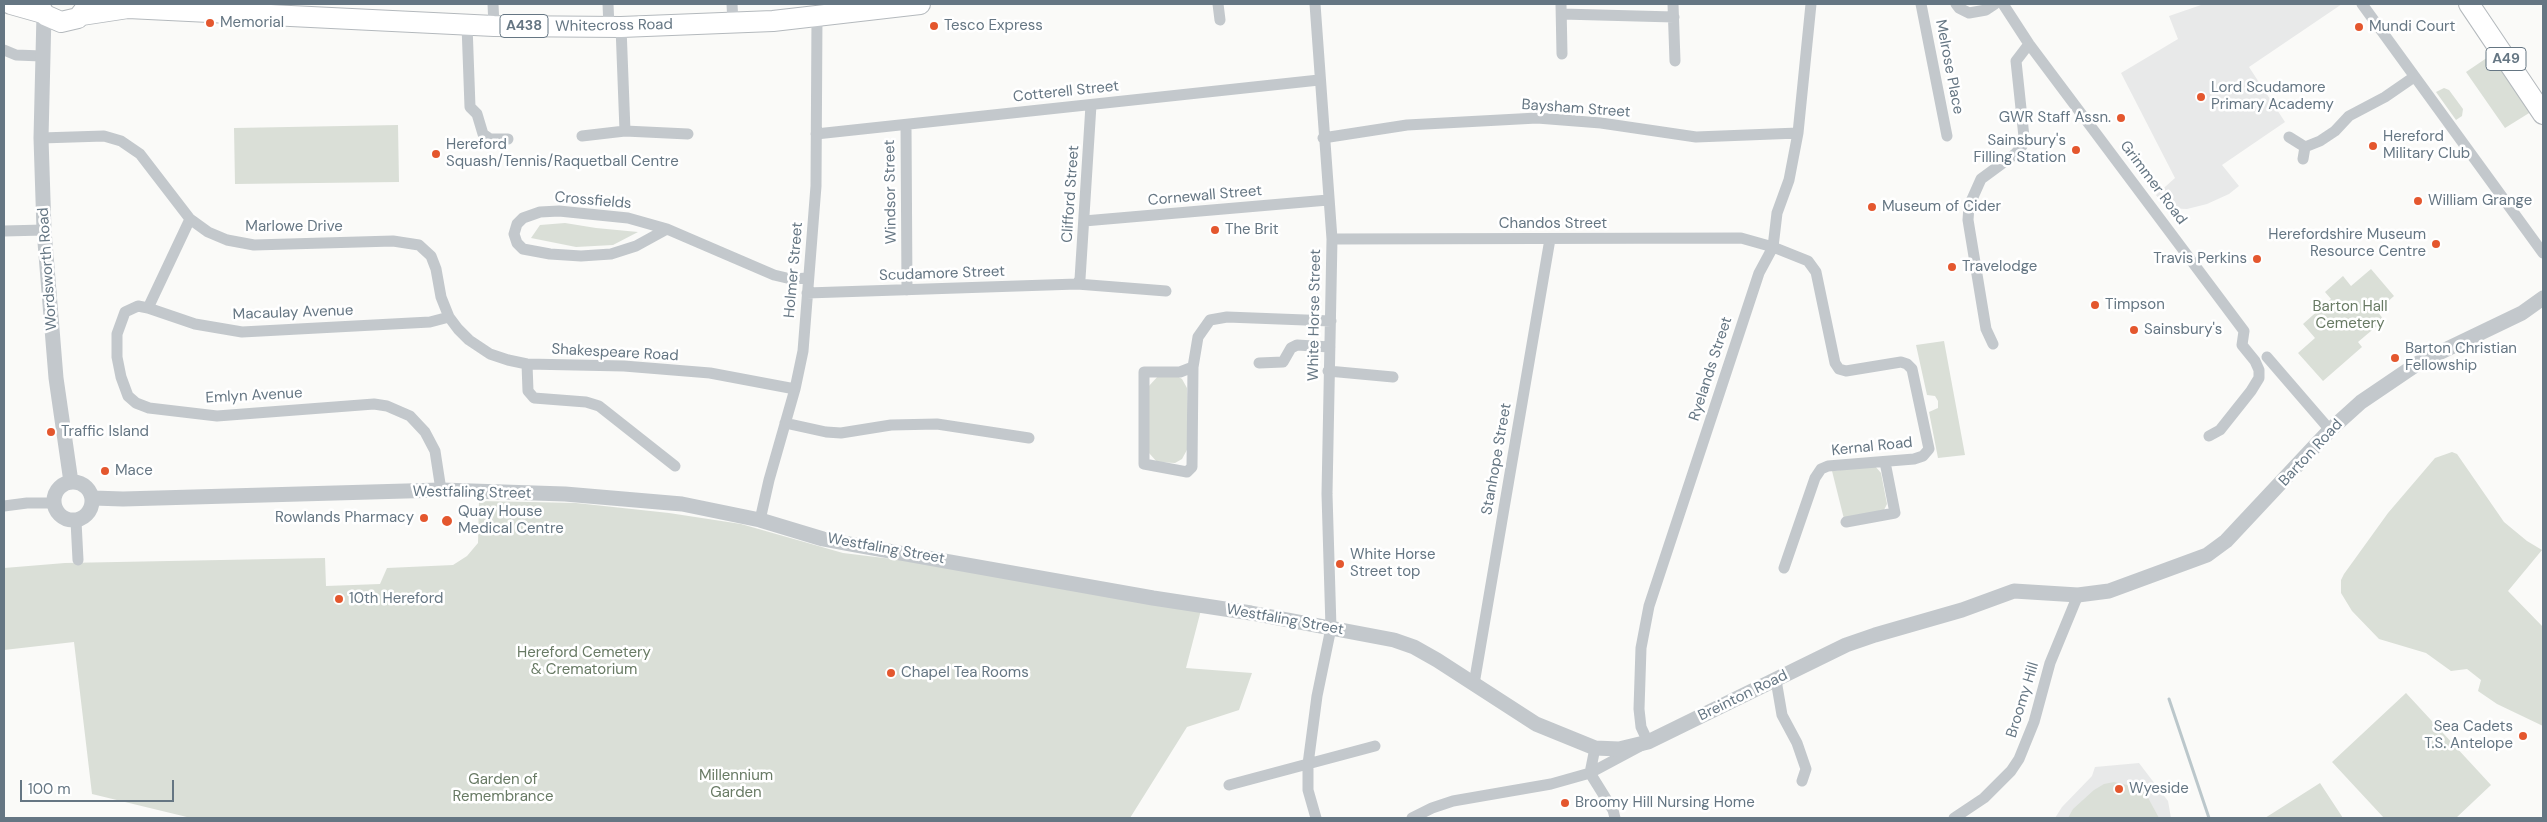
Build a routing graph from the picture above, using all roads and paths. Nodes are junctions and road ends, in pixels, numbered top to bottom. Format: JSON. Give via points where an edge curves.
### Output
{"nodes":[{"id":1,"x":11,"y":4,"type":"edge"},
{"id":2,"x":493,"y":4,"type":"edge"},
{"id":3,"x":608,"y":4,"type":"edge"},
{"id":4,"x":920,"y":4,"type":"edge"},
{"id":5,"x":1218,"y":4,"type":"edge"},
{"id":6,"x":1315,"y":4,"type":"edge"},
{"id":7,"x":1673,"y":4,"type":"edge"},
{"id":8,"x":1811,"y":4,"type":"edge"},
{"id":9,"x":1921,"y":4,"type":"edge"},
{"id":10,"x":1956,"y":4,"type":"edge"},
{"id":11,"x":1994,"y":4,"type":"edge"},
{"id":12,"x":2003,"y":4,"type":"edge"},
{"id":13,"x":2362,"y":4,"type":"edge"},
{"id":14,"x":2470,"y":4,"type":"edge"},
{"id":15,"x":2484,"y":4,"type":"edge"},
{"id":16,"x":123,"y":6,"type":"edge"},
{"id":17,"x":854,"y":8,"type":"edge"},
{"id":18,"x":1561,"y":9,"type":"edge"},
{"id":19,"x":41,"y":10,"type":"edge"},
{"id":20,"x":316,"y":10,"type":"edge"},
{"id":21,"x":79,"y":14,"type":"edge"},
{"id":22,"x":732,"y":14,"type":"edge"},
{"id":23,"x":817,"y":16,"type":"junction"},
{"id":24,"x":1674,"y":17,"type":"junction"},
{"id":25,"x":1220,"y":20,"type":"dead end"},
{"id":26,"x":467,"y":25,"type":"junction"},
{"id":27,"x":494,"y":26,"type":"junction"},
{"id":28,"x":615,"y":27,"type":"junction"},
{"id":29,"x":2029,"y":44,"type":"junction"},
{"id":30,"x":4,"y":50,"type":"edge"},
{"id":31,"x":1562,"y":54,"type":"dead end"},
{"id":32,"x":42,"y":56,"type":"junction"},
{"id":33,"x":1675,"y":61,"type":"dead end"},
{"id":34,"x":2414,"y":77,"type":"junction"},
{"id":35,"x":1319,"y":80,"type":"junction"},
{"id":36,"x":2543,"y":90,"type":"edge"},
{"id":37,"x":1092,"y":105,"type":"junction"},
{"id":38,"x":2543,"y":114,"type":"edge"},
{"id":39,"x":906,"y":125,"type":"junction"},
{"id":40,"x":626,"y":131,"type":"junction"},
{"id":41,"x":1798,"y":133,"type":"junction"},
{"id":42,"x":688,"y":134,"type":"dead end"},
{"id":43,"x":816,"y":134,"type":"junction"},
{"id":44,"x":582,"y":136,"type":"dead end"},
{"id":45,"x":1948,"y":136,"type":"dead end"},
{"id":46,"x":2289,"y":137,"type":"dead end"},
{"id":47,"x":41,"y":138,"type":"junction"},
{"id":48,"x":508,"y":138,"type":"dead end"},
{"id":49,"x":1323,"y":138,"type":"junction"},
{"id":50,"x":2305,"y":147,"type":"junction"},
{"id":51,"x":2303,"y":159,"type":"dead end"},
{"id":52,"x":1328,"y":200,"type":"junction"},
{"id":53,"x":190,"y":219,"type":"junction"},
{"id":54,"x":1084,"y":221,"type":"junction"},
{"id":55,"x":667,"y":229,"type":"junction"},
{"id":56,"x":44,"y":230,"type":"junction"},
{"id":57,"x":4,"y":231,"type":"edge"},
{"id":58,"x":1332,"y":239,"type":"junction"},
{"id":59,"x":1550,"y":239,"type":"junction"},
{"id":60,"x":1774,"y":247,"type":"junction"},
{"id":61,"x":2543,"y":253,"type":"edge"},
{"id":62,"x":808,"y":278,"type":"junction"},
{"id":63,"x":1077,"y":284,"type":"junction"},
{"id":64,"x":908,"y":290,"type":"junction"},
{"id":65,"x":1166,"y":291,"type":"dead end"},
{"id":66,"x":807,"y":293,"type":"junction"},
{"id":67,"x":2543,"y":298,"type":"edge"},
{"id":68,"x":148,"y":308,"type":"junction"},
{"id":69,"x":449,"y":317,"type":"junction"},
{"id":70,"x":1331,"y":321,"type":"junction"},
{"id":71,"x":1994,"y":344,"type":"dead end"},
{"id":72,"x":1330,"y":347,"type":"junction"},
{"id":73,"x":2267,"y":357,"type":"dead end"},
{"id":74,"x":1259,"y":362,"type":"dead end"},
{"id":75,"x":527,"y":364,"type":"junction"},
{"id":76,"x":1193,"y":368,"type":"junction"},
{"id":77,"x":1328,"y":371,"type":"junction"},
{"id":78,"x":1393,"y":377,"type":"dead end"},
{"id":79,"x":795,"y":389,"type":"junction"},
{"id":80,"x":785,"y":422,"type":"junction"},
{"id":81,"x":2330,"y":430,"type":"junction"},
{"id":82,"x":2209,"y":436,"type":"dead end"},
{"id":83,"x":1030,"y":438,"type":"dead end"},
{"id":84,"x":1885,"y":462,"type":"junction"},
{"id":85,"x":675,"y":466,"type":"dead end"},
{"id":86,"x":71,"y":482,"type":"junction"},
{"id":87,"x":442,"y":490,"type":"junction"},
{"id":88,"x":93,"y":498,"type":"junction"},
{"id":89,"x":54,"y":503,"type":"junction"},
{"id":90,"x":4,"y":506,"type":"edge"},
{"id":91,"x":76,"y":520,"type":"junction"},
{"id":92,"x":760,"y":520,"type":"junction"},
{"id":93,"x":1846,"y":522,"type":"dead end"},
{"id":94,"x":78,"y":560,"type":"dead end"},
{"id":95,"x":1784,"y":568,"type":"dead end"},
{"id":96,"x":2078,"y":596,"type":"junction"},
{"id":97,"x":1331,"y":628,"type":"junction"},
{"id":98,"x":1776,"y":680,"type":"junction"},
{"id":99,"x":1474,"y":684,"type":"junction"},
{"id":100,"x":1648,"y":742,"type":"junction"},
{"id":101,"x":1375,"y":746,"type":"dead end"},
{"id":102,"x":1595,"y":748,"type":"junction"},
{"id":103,"x":1308,"y":764,"type":"junction"},
{"id":104,"x":1590,"y":773,"type":"junction"},
{"id":105,"x":1802,"y":781,"type":"dead end"},
{"id":106,"x":1229,"y":785,"type":"dead end"},
{"id":107,"x":1316,"y":818,"type":"edge"},
{"id":108,"x":1412,"y":818,"type":"edge"},
{"id":109,"x":1615,"y":818,"type":"edge"},
{"id":110,"x":1954,"y":818,"type":"edge"}],
"edges":[{"from":1,"to":19,"type":"highway","number":"A438"},
{"from":2,"to":27,"type":"street"},
{"from":3,"to":28,"type":"street"},
{"from":4,"to":17,"type":"highway","name":"Whitecross Road","number":"A438"},
{"from":5,"to":25,"type":"street"},
{"from":6,"to":35,"type":"street","name":"White Horse Street"},
{"from":7,"to":24,"type":"street"},
{"from":8,"to":41,"type":"street","name":"Ryelands Street"},
{"from":9,"to":45,"type":"street","name":"Melrose Place"},
{"from":10,"to":11,"type":"street","name":"Melrose Place","via":[[1969,13],[1986,10]]},
{"from":12,"to":29,"type":"street","name":"Grimmer Road"},
{"from":13,"to":34,"type":"street"},
{"from":14,"to":38,"type":"highway","number":"A49"},
{"from":15,"to":36,"type":"highway","number":"A49"},
{"from":16,"to":20,"type":"highway","name":"Whitecross Road","number":"A438"},
{"from":16,"to":21,"type":"highway","name":"Whitecross Road","number":"A438"},
{"from":17,"to":23,"type":"highway","name":"Whitecross Road","number":"A438"},
{"from":18,"to":24,"type":"street"},
{"from":18,"to":31,"type":"street"},
{"from":19,"to":21,"type":"highway","number":"A438","via":[[56,21]]},
{"from":19,"to":32,"type":"street","name":"Wordsworth Road"},
{"from":20,"to":26,"type":"highway","name":"Whitecross Road","number":"A438"},
{"from":21,"to":32,"type":"street","name":"Wordsworth Road","via":[[48,39]]},
{"from":22,"to":23,"type":"highway","name":"Whitecross Road","number":"A438"},
{"from":22,"to":28,"type":"highway","name":"Whitecross Road","number":"A438"},
{"from":23,"to":43,"type":"street","name":"Holmer Street"},
{"from":24,"to":33,"type":"street"},
{"from":26,"to":27,"type":"highway","name":"Whitecross Road","number":"A438"},
{"from":26,"to":48,"type":"street","via":[[470,107],[477,114],[483,134],[490,139]]},
{"from":27,"to":28,"type":"highway","name":"Whitecross Road","number":"A438"},
{"from":28,"to":40,"type":"street"},
{"from":29,"to":71,"type":"street","via":[[2016,61],[2024,137],[2022,146],[1981,179],[1969,206],[1968,220],[1986,329]]},
{"from":29,"to":82,"type":"street","name":"Grimmer Road","via":[[2244,331],[2242,345],[2260,370],[2259,378],[2220,430]]},
{"from":30,"to":32,"type":"street","via":[[16,55]]},
{"from":32,"to":47,"type":"street","name":"Wordsworth Road"},
{"from":34,"to":50,"type":"street","via":[[2349,116],[2324,139]]},
{"from":34,"to":61,"type":"street"},
{"from":35,"to":37,"type":"street","name":"Cotterell Street"},
{"from":35,"to":49,"type":"street","name":"White Horse Street"},
{"from":37,"to":39,"type":"street","name":"Cotterell Street"},
{"from":37,"to":54,"type":"street","name":"Clifford Street"},
{"from":39,"to":43,"type":"street","name":"Cotterell Street"},
{"from":39,"to":64,"type":"street","name":"Windsor Street"},
{"from":40,"to":42,"type":"street"},
{"from":40,"to":44,"type":"street"},
{"from":41,"to":49,"type":"street","name":"Baysham Street","via":[[1696,137],[1601,123],[1536,118],[1407,125]]},
{"from":41,"to":60,"type":"street","name":"Ryelands Street","via":[[1789,180],[1777,213]]},
{"from":43,"to":62,"type":"street","name":"Holmer Street","via":[[816,186]]},
{"from":46,"to":50,"type":"street"},
{"from":47,"to":53,"type":"street","name":"Marlowe Drive","via":[[104,136],[121,141],[140,154]]},
{"from":47,"to":56,"type":"street","name":"Wordsworth Road"},
{"from":49,"to":52,"type":"street","name":"White Horse Street"},
{"from":50,"to":51,"type":"street"},
{"from":52,"to":54,"type":"street","name":"Cornewall Street"},
{"from":52,"to":58,"type":"street","name":"White Horse Street"},
{"from":53,"to":68,"type":"street"},
{"from":53,"to":69,"type":"street","name":"Marlowe Drive","via":[[227,240],[254,245],[394,240],[419,245],[431,256]]},
{"from":54,"to":63,"type":"street","name":"Clifford Street"},
{"from":55,"to":55,"type":"street","name":"Crossfields","via":[[636,246],[611,254],[582,256],[523,249],[514,234],[523,218],[540,212],[560,211],[628,218]]},
{"from":55,"to":62,"type":"street","name":"Crossfields","via":[[774,276]]},
{"from":56,"to":57,"type":"street"},
{"from":56,"to":86,"type":"street","name":"Wordsworth Road","via":[[56,378]]},
{"from":58,"to":59,"type":"street","name":"Chandos Street"},
{"from":58,"to":70,"type":"street","name":"White Horse Street"},
{"from":59,"to":60,"type":"street","name":"Chandos Street","via":[[1741,238]]},
{"from":59,"to":99,"type":"street","name":"Stanhope Street"},
{"from":60,"to":84,"type":"street","name":"Kernal Road","via":[[1814,266],[1839,369],[1846,372],[1901,362],[1912,368],[1929,448],[1923,456],[1914,459]]},
{"from":60,"to":100,"type":"street","name":"Ryelands Street","via":[[1759,273],[1649,606],[1642,648],[1639,709],[1641,727]]},
{"from":62,"to":66,"type":"street","name":"Holmer Street"},
{"from":63,"to":64,"type":"street","name":"Scudamore Street"},
{"from":63,"to":65,"type":"street","name":"Scudamore Street"},
{"from":64,"to":66,"type":"street","name":"Scudamore Street"},
{"from":66,"to":79,"type":"street","name":"Holmer Street","via":[[803,352]]},
{"from":67,"to":81,"type":"street","name":"Barton Road","via":[[2522,313],[2420,362],[2361,402]]},
{"from":68,"to":69,"type":"street","name":"Macaulay Avenue","via":[[195,324],[242,332],[430,322]]},
{"from":68,"to":87,"type":"street","name":"Emlyn Avenue","via":[[138,306],[125,312],[117,334],[121,377],[128,396],[136,404],[217,416],[374,404],[387,406],[410,416],[425,432],[435,451]]},
{"from":69,"to":75,"type":"street","name":"Shakespeare Road","via":[[469,340],[490,354]]},
{"from":70,"to":72,"type":"street","name":"White Horse Street"},
{"from":70,"to":76,"type":"street","via":[[1227,317],[1210,320],[1198,337]]},
{"from":72,"to":74,"type":"street","via":[[1297,345],[1291,348],[1283,362]]},
{"from":72,"to":77,"type":"street","name":"White Horse Street"},
{"from":73,"to":81,"type":"street"},
{"from":75,"to":79,"type":"street","name":"Shakespeare Road","via":[[624,366],[710,373]]},
{"from":75,"to":85,"type":"street","via":[[528,391],[534,398],[599,406]]},
{"from":76,"to":76,"type":"street","via":[[1190,470],[1144,464],[1144,372],[1180,372]]},
{"from":77,"to":78,"type":"street"},
{"from":77,"to":97,"type":"street","name":"White Horse Street"},
{"from":79,"to":80,"type":"street","name":"Holmer Street"},
{"from":80,"to":83,"type":"street","via":[[841,433],[891,425],[937,424]]},
{"from":80,"to":92,"type":"street","name":"Holmer Street"},
{"from":81,"to":96,"type":"street","name":"Barton Road","via":[[2263,504],[2217,548],[2124,588]]},
{"from":84,"to":93,"type":"street","via":[[1895,513]]},
{"from":84,"to":95,"type":"street","name":"Kernal Road","via":[[1828,466],[1817,473]]},
{"from":86,"to":88,"type":"street","via":[[85,485]]},
{"from":86,"to":89,"type":"street","via":[[57,490]]},
{"from":87,"to":88,"type":"street","name":"Westfaling Street"},
{"from":87,"to":92,"type":"street","name":"Westfaling Street","via":[[639,499]]},
{"from":88,"to":91,"type":"street","via":[[90,511]]},
{"from":89,"to":90,"type":"street"},
{"from":89,"to":91,"type":"street","via":[[62,517]]},
{"from":91,"to":94,"type":"street"},
{"from":92,"to":97,"type":"street","name":"Westfaling Street","via":[[823,539]]},
{"from":96,"to":98,"type":"street","name":"Breinton Road","via":[[2022,590],[2008,592],[1962,610],[1846,645]]},
{"from":96,"to":110,"type":"street","name":"Broomy Hill","via":[[2050,662],[2034,722],[2020,758],[1984,798]]},
{"from":97,"to":99,"type":"street","name":"Westfaling Street","via":[[1414,647]]},
{"from":97,"to":103,"type":"street","name":"White Horse Street"},
{"from":98,"to":100,"type":"street","name":"Breinton Road"},
{"from":98,"to":105,"type":"street","via":[[1782,715],[1797,743],[1806,770]]},
{"from":99,"to":102,"type":"street","name":"Westfaling Street","via":[[1536,724]]},
{"from":100,"to":102,"type":"street","name":"Westfaling Street","via":[[1619,749]]},
{"from":100,"to":104,"type":"street","name":"Breinton Road"},
{"from":101,"to":103,"type":"street"},
{"from":102,"to":104,"type":"street"},
{"from":103,"to":106,"type":"street"},
{"from":103,"to":107,"type":"street","name":"White Horse Street","via":[[1308,790]]},
{"from":104,"to":108,"type":"street","name":"Breinton Road","via":[[1551,784],[1453,801]]},
{"from":104,"to":109,"type":"street","via":[[1614,810]]}]}
